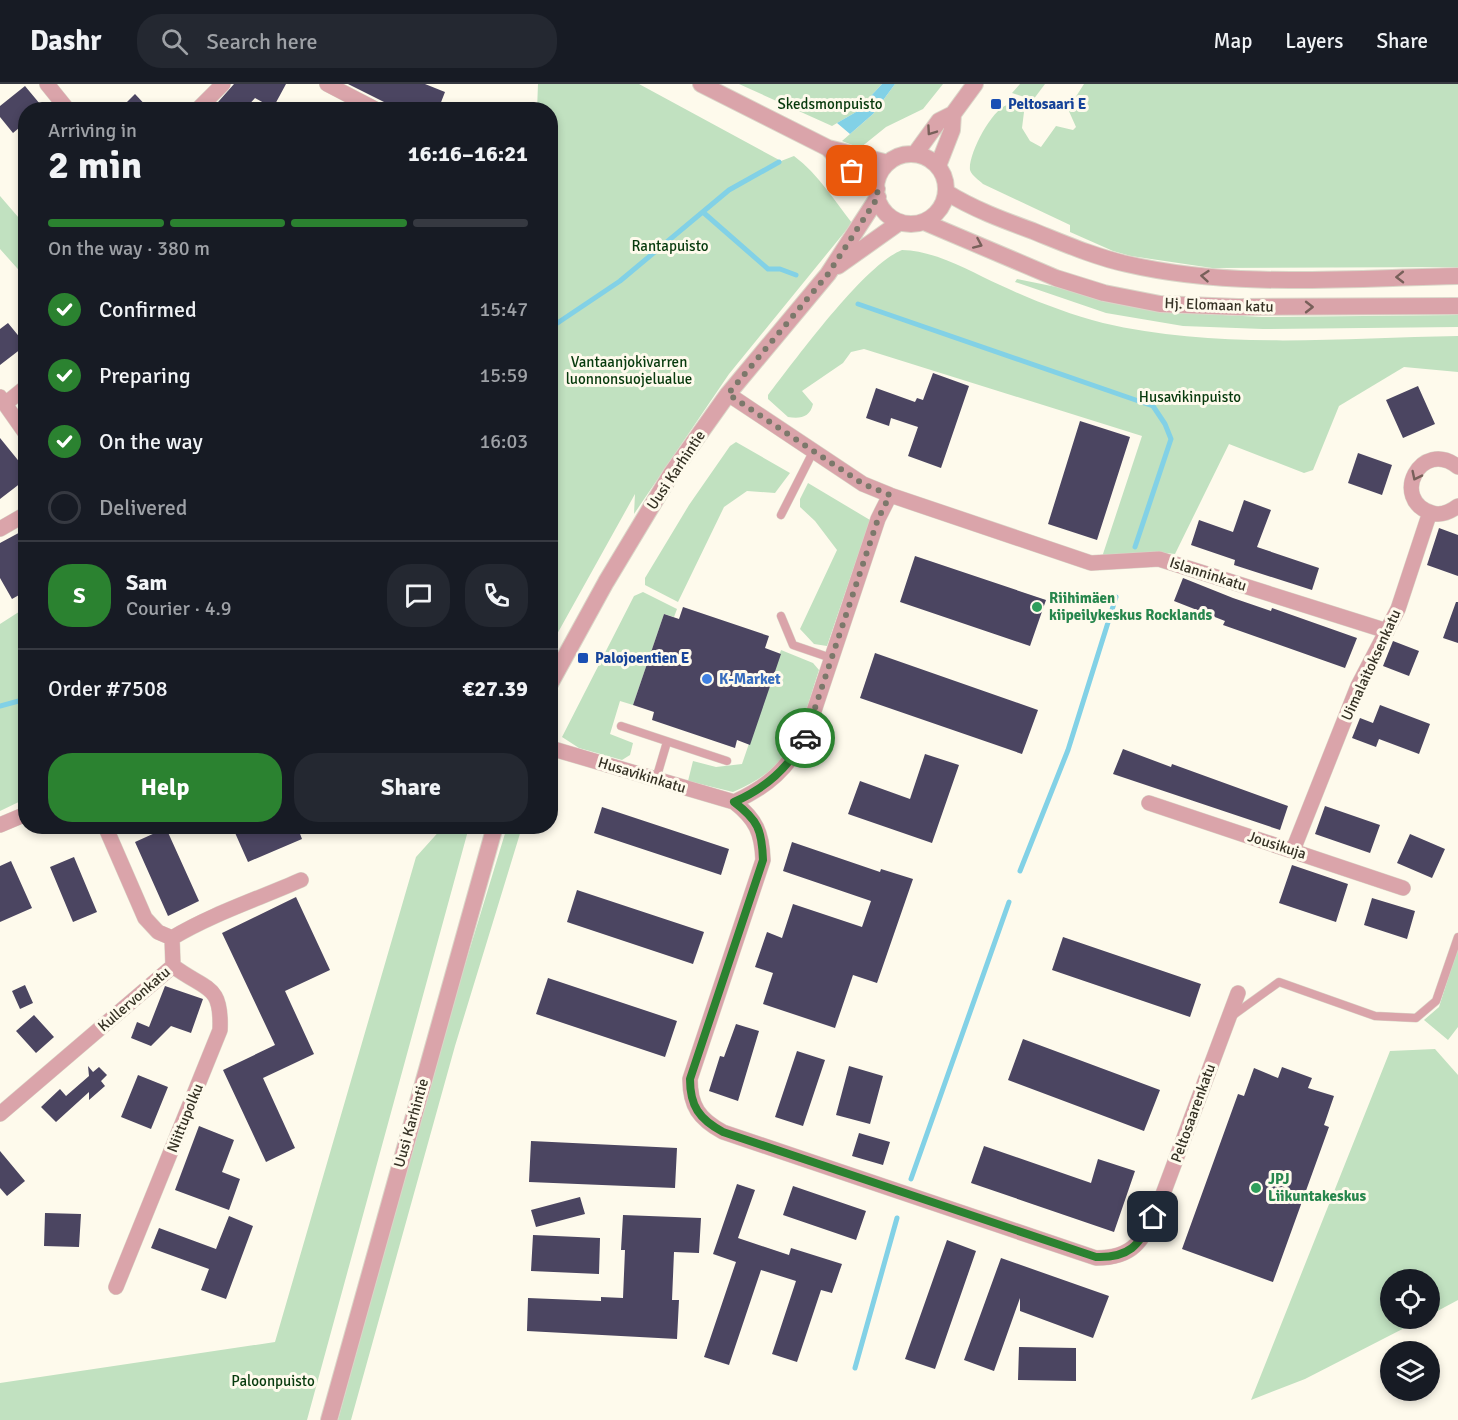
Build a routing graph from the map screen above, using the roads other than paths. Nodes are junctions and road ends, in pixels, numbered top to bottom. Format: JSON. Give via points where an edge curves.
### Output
{"nodes":[{"id":1,"x":47,"y":84,"type":"edge"},
{"id":2,"x":223,"y":84,"type":"edge"},
{"id":3,"x":327,"y":84,"type":"edge"},
{"id":4,"x":701,"y":84,"type":"edge"},
{"id":5,"x":975,"y":84,"type":"edge"},
{"id":6,"x":62,"y":102,"type":"edge"},
{"id":7,"x":205,"y":102,"type":"edge"},
{"id":8,"x":362,"y":102,"type":"edge"},
{"id":9,"x":953,"y":114,"type":"junction"},
{"id":10,"x":828,"y":148,"type":"junction"},
{"id":11,"x":915,"y":154,"type":"junction"},
{"id":12,"x":888,"y":163,"type":"junction"},
{"id":13,"x":938,"y":166,"type":"junction"},
{"id":14,"x":946,"y":192,"type":"junction"},
{"id":15,"x":877,"y":193,"type":"junction"},
{"id":16,"x":900,"y":222,"type":"junction"},
{"id":17,"x":924,"y":222,"type":"junction"},
{"id":18,"x":828,"y":274,"type":"junction"},
{"id":19,"x":1458,"y":276,"type":"edge"},
{"id":20,"x":1458,"y":306,"type":"edge"},
{"id":21,"x":18,"y":391,"type":"edge"},
{"id":22,"x":728,"y":394,"type":"junction"},
{"id":23,"x":2,"y":400,"type":"edge"},
{"id":24,"x":18,"y":423,"type":"edge"},
{"id":25,"x":814,"y":450,"type":"junction"},
{"id":26,"x":1458,"y":467,"type":"edge"},
{"id":27,"x":890,"y":495,"type":"junction"},
{"id":28,"x":1458,"y":506,"type":"edge"},
{"id":29,"x":1430,"y":512,"type":"junction"},
{"id":30,"x":781,"y":515,"type":"dead end"},
{"id":31,"x":18,"y":519,"type":"edge"},
{"id":32,"x":0,"y":530,"type":"edge"},
{"id":33,"x":781,"y":616,"type":"dead end"},
{"id":34,"x":1387,"y":631,"type":"junction"},
{"id":35,"x":831,"y":658,"type":"junction"},
{"id":36,"x":558,"y":669,"type":"edge"},
{"id":37,"x":621,"y":726,"type":"dead end"},
{"id":38,"x":667,"y":742,"type":"junction"},
{"id":39,"x":558,"y":749,"type":"edge"},
{"id":40,"x":727,"y":761,"type":"dead end"},
{"id":41,"x":656,"y":779,"type":"junction"},
{"id":42,"x":734,"y":802,"type":"junction"},
{"id":43,"x":1149,"y":803,"type":"dead end"},
{"id":44,"x":18,"y":817,"type":"edge"},
{"id":45,"x":0,"y":825,"type":"edge"},
{"id":46,"x":108,"y":834,"type":"edge"},
{"id":47,"x":493,"y":834,"type":"edge"},
{"id":48,"x":1293,"y":850,"type":"junction"},
{"id":49,"x":301,"y":880,"type":"dead end"},
{"id":50,"x":1403,"y":888,"type":"dead end"},
{"id":51,"x":1458,"y":937,"type":"edge"},
{"id":52,"x":172,"y":938,"type":"junction"},
{"id":53,"x":173,"y":966,"type":"junction"},
{"id":54,"x":1238,"y":993,"type":"dead end"},
{"id":55,"x":1228,"y":1020,"type":"junction"},
{"id":56,"x":0,"y":1114,"type":"edge"},
{"id":57,"x":116,"y":1287,"type":"dead end"},
{"id":58,"x":329,"y":1420,"type":"edge"}],
"edges":[{"from":1,"to":6,"type":"street"},
{"from":2,"to":7,"type":"street"},
{"from":3,"to":8,"type":"street"},
{"from":4,"to":10,"type":"street"},
{"from":5,"to":9,"type":"street"},
{"from":9,"to":11,"type":"street","one_way":true,"via":[[939,121]]},
{"from":9,"to":13,"type":"street","via":[[952,130]]},
{"from":10,"to":12,"type":"street"},
{"from":10,"to":15,"type":"street"},
{"from":11,"to":12,"type":"street"},
{"from":11,"to":13,"type":"street"},
{"from":12,"to":15,"type":"street","via":[[878,179]]},
{"from":13,"to":14,"type":"street"},
{"from":14,"to":17,"type":"street","via":[[939,210]]},
{"from":19,"to":14,"type":"street","name":"Hj. Elomaan katu","one_way":true,"via":[[1255,279],[1165,271],[1091,253],[968,206]]},
{"from":15,"to":16,"type":"street","via":[[882,208]]},
{"from":15,"to":18,"type":"street","name":"Uusi Karhintie"},
{"from":16,"to":17,"type":"street"},
{"from":16,"to":18,"type":"street","name":"Uusi Karhintie"},
{"from":17,"to":20,"type":"street","name":"Hj. Elomaan katu","one_way":true,"via":[[1056,278],[1104,293],[1160,303],[1238,308]]},
{"from":18,"to":22,"type":"street","name":"Uusi Karhintie"},
{"from":21,"to":23,"type":"street"},
{"from":22,"to":25,"type":"street"},
{"from":22,"to":36,"type":"street","name":"Uusi Karhintie","via":[[671,474]]},
{"from":23,"to":24,"type":"street"},
{"from":25,"to":27,"type":"street","via":[[863,484]]},
{"from":25,"to":30,"type":"lane"},
{"from":26,"to":29,"type":"street","one_way":true,"via":[[1437,459],[1415,473],[1412,494],[1417,504]]},
{"from":27,"to":34,"type":"street","name":"Islanninkatu","via":[[1091,563],[1159,559]]},
{"from":27,"to":35,"type":"street","via":[[878,519]]},
{"from":28,"to":29,"type":"street","via":[[1446,513]]},
{"from":29,"to":34,"type":"street","name":"Uimalaitoksenkatu"},
{"from":31,"to":32,"type":"street"},
{"from":33,"to":35,"type":"lane","via":[[793,645]]},
{"from":34,"to":48,"type":"street","name":"Uimalaitoksenkatu","via":[[1358,686]]},
{"from":35,"to":42,"type":"street","via":[[806,735],[792,761],[753,794]]},
{"from":37,"to":38,"type":"lane"},
{"from":38,"to":40,"type":"lane"},
{"from":38,"to":41,"type":"lane"},
{"from":39,"to":41,"type":"street","name":"Husavikinkatu"},
{"from":41,"to":42,"type":"street","name":"Husavikinkatu"},
{"from":42,"to":55,"type":"street","name":"Peltosaarenkatu","via":[[756,822],[763,860],[690,1079],[695,1111],[723,1132],[1096,1257],[1115,1258],[1132,1250],[1146,1232]]},
{"from":43,"to":48,"type":"street","name":"Jousikuja"},
{"from":44,"to":45,"type":"street"},
{"from":46,"to":52,"type":"street","via":[[145,918],[158,932]]},
{"from":47,"to":58,"type":"street","name":"Uusi Karhintie"},
{"from":48,"to":50,"type":"street","name":"Jousikuja"},
{"from":49,"to":52,"type":"street","via":[[198,922]]},
{"from":51,"to":55,"type":"lane","via":[[1436,1001],[1416,1018],[1375,1016],[1279,982]]},
{"from":52,"to":53,"type":"street","name":"Kullervonkatu"},
{"from":53,"to":56,"type":"street","name":"Kullervonkatu"},
{"from":53,"to":57,"type":"street","name":"Niittupolku","via":[[215,993],[221,1006],[220,1030]]},
{"from":54,"to":55,"type":"street","name":"Peltosaarenkatu"}]}
